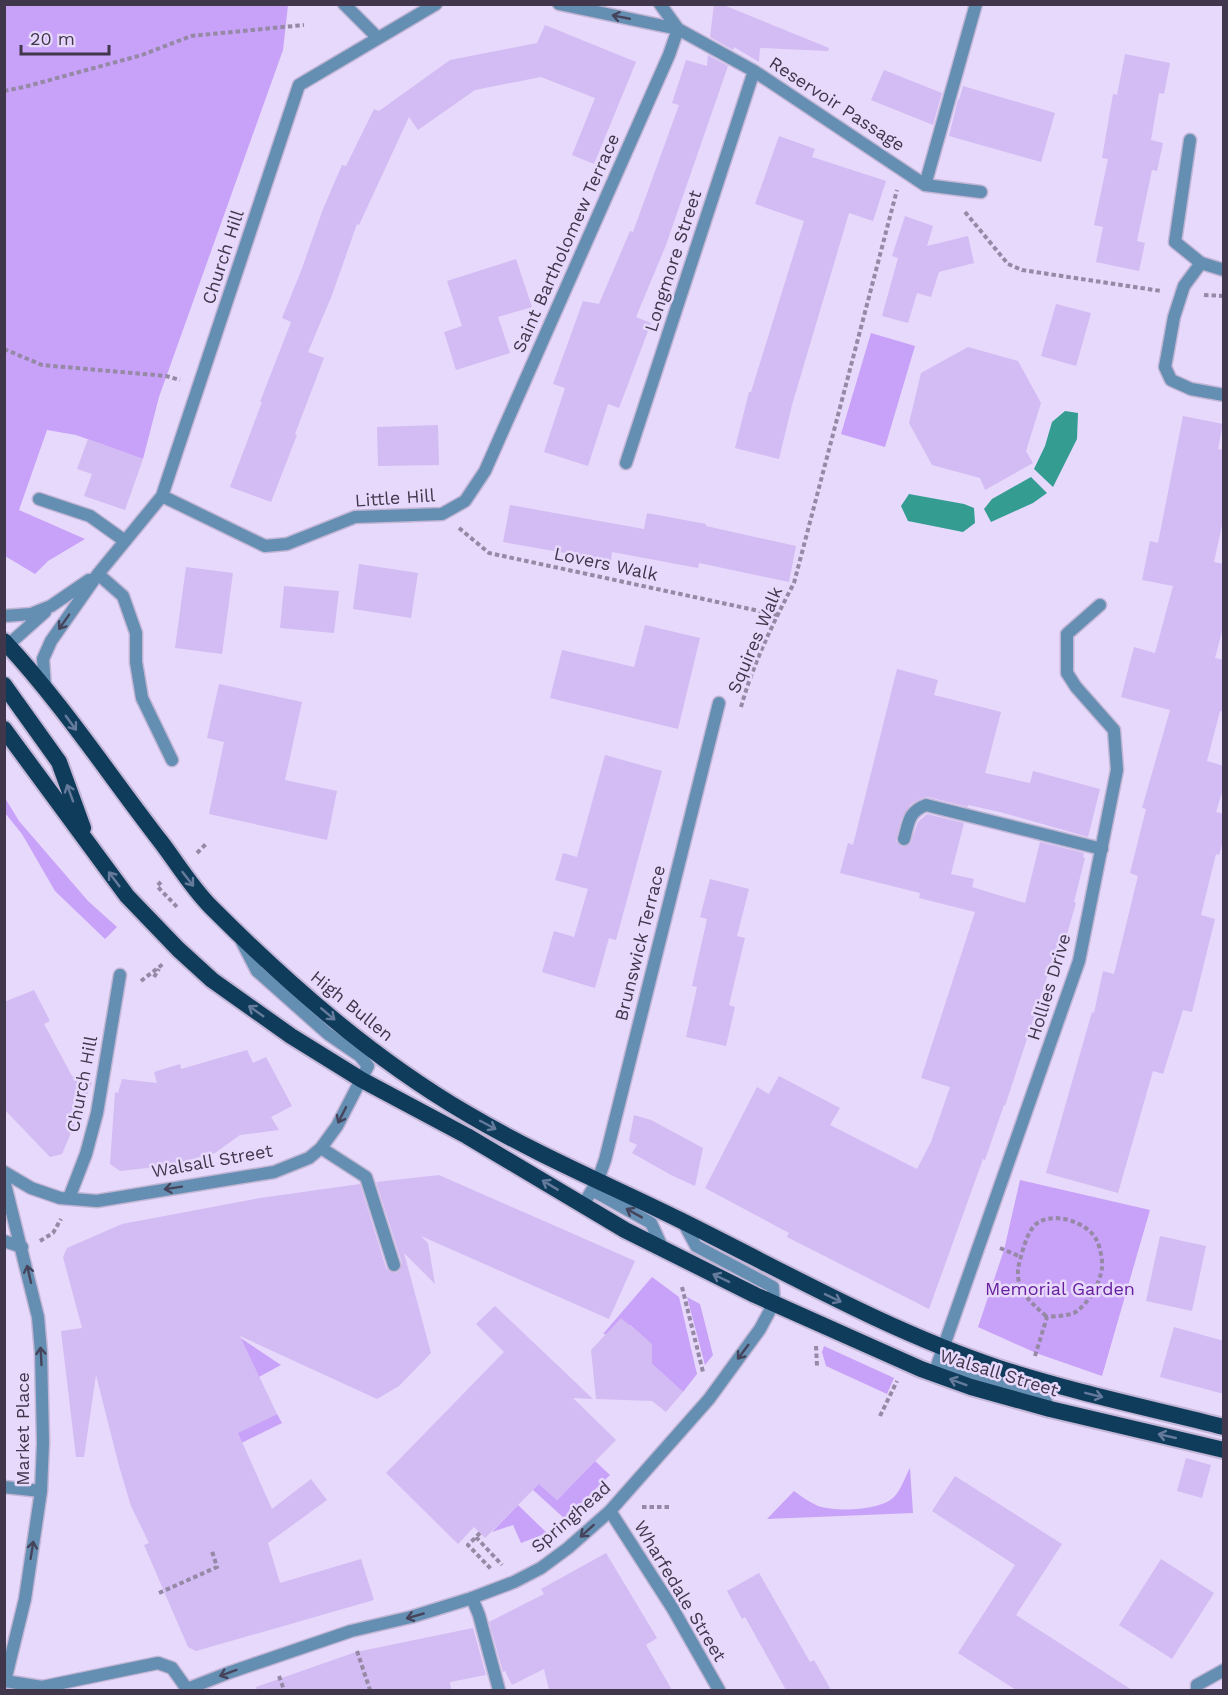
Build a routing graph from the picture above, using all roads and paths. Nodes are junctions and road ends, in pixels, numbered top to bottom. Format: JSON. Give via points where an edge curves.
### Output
{"nodes":[{"id":1,"x":344,"y":4,"type":"edge"},
{"id":2,"x":436,"y":4,"type":"edge"},
{"id":3,"x":559,"y":4,"type":"edge"},
{"id":4,"x":660,"y":4,"type":"edge"},
{"id":5,"x":976,"y":4,"type":"edge"},
{"id":6,"x":304,"y":25,"type":"dead end"},
{"id":7,"x":678,"y":29,"type":"junction"},
{"id":8,"x":378,"y":38,"type":"junction"},
{"id":9,"x":754,"y":71,"type":"junction"},
{"id":10,"x":4,"y":91,"type":"edge"},
{"id":11,"x":1190,"y":140,"type":"dead end"},
{"id":12,"x":903,"y":169,"type":"junction"},
{"id":13,"x":925,"y":185,"type":"junction"},
{"id":14,"x":946,"y":188,"type":"junction"},
{"id":15,"x":981,"y":192,"type":"dead end"},
{"id":16,"x":1201,"y":263,"type":"junction"},
{"id":17,"x":1224,"y":270,"type":"edge"},
{"id":18,"x":1182,"y":293,"type":"junction"},
{"id":19,"x":1224,"y":296,"type":"edge"},
{"id":20,"x":4,"y":349,"type":"edge"},
{"id":21,"x":183,"y":380,"type":"dead end"},
{"id":22,"x":1224,"y":395,"type":"edge"},
{"id":23,"x":626,"y":463,"type":"dead end"},
{"id":24,"x":485,"y":471,"type":"joint"},
{"id":25,"x":162,"y":496,"type":"junction"},
{"id":26,"x":39,"y":499,"type":"dead end"},
{"id":27,"x":442,"y":514,"type":"junction"},
{"id":28,"x":125,"y":541,"type":"junction"},
{"id":29,"x":98,"y":574,"type":"junction"},
{"id":30,"x":1100,"y":605,"type":"dead end"},
{"id":31,"x":51,"y":606,"type":"junction"},
{"id":32,"x":778,"y":615,"type":"junction"},
{"id":33,"x":4,"y":616,"type":"edge"},
{"id":34,"x":6,"y":645,"type":"edge"},
{"id":35,"x":4,"y":685,"type":"edge"},
{"id":36,"x":45,"y":688,"type":"junction"},
{"id":37,"x":719,"y":703,"type":"dead end"},
{"id":38,"x":741,"y":708,"type":"dead end"},
{"id":39,"x":4,"y":729,"type":"edge"},
{"id":40,"x":172,"y":760,"type":"dead end"},
{"id":41,"x":904,"y":839,"type":"dead end"},
{"id":42,"x":207,"y":843,"type":"dead end"},
{"id":43,"x":91,"y":848,"type":"junction"},
{"id":44,"x":1102,"y":849,"type":"junction"},
{"id":45,"x":197,"y":852,"type":"dead end"},
{"id":46,"x":236,"y":930,"type":"junction"},
{"id":47,"x":161,"y":966,"type":"dead end"},
{"id":48,"x":120,"y":975,"type":"dead end"},
{"id":49,"x":154,"y":977,"type":"dead end"},
{"id":50,"x":362,"y":1080,"type":"junction"},
{"id":51,"x":321,"y":1148,"type":"junction"},
{"id":52,"x":4,"y":1172,"type":"edge"},
{"id":53,"x":4,"y":1180,"type":"edge"},
{"id":54,"x":595,"y":1185,"type":"junction"},
{"id":55,"x":69,"y":1198,"type":"junction"},
{"id":56,"x":583,"y":1205,"type":"junction"},
{"id":57,"x":683,"y":1222,"type":"junction"},
{"id":58,"x":4,"y":1241,"type":"edge"},
{"id":59,"x":22,"y":1247,"type":"junction"},
{"id":60,"x":999,"y":1248,"type":"dead end"},
{"id":61,"x":663,"y":1249,"type":"junction"},
{"id":62,"x":1021,"y":1257,"type":"junction"},
{"id":63,"x":394,"y":1266,"type":"dead end"},
{"id":64,"x":780,"y":1272,"type":"joint"},
{"id":65,"x":682,"y":1287,"type":"dead end"},
{"id":66,"x":774,"y":1303,"type":"junction"},
{"id":67,"x":1047,"y":1317,"type":"junction"},
{"id":68,"x":816,"y":1338,"type":"dead end"},
{"id":69,"x":939,"y":1360,"type":"junction"},
{"id":70,"x":1034,"y":1360,"type":"dead end"},
{"id":71,"x":817,"y":1366,"type":"dead end"},
{"id":72,"x":901,"y":1374,"type":"dead end"},
{"id":73,"x":704,"y":1375,"type":"dead end"},
{"id":74,"x":880,"y":1416,"type":"dead end"},
{"id":75,"x":1224,"y":1427,"type":"edge"},
{"id":76,"x":1224,"y":1450,"type":"edge"},
{"id":77,"x":4,"y":1487,"type":"edge"},
{"id":78,"x":41,"y":1491,"type":"junction"},
{"id":79,"x":635,"y":1507,"type":"dead end"},
{"id":80,"x":672,"y":1507,"type":"dead end"},
{"id":81,"x":610,"y":1511,"type":"junction"},
{"id":82,"x":212,"y":1551,"type":"dead end"},
{"id":83,"x":502,"y":1565,"type":"dead end"},
{"id":84,"x":492,"y":1570,"type":"dead end"},
{"id":85,"x":159,"y":1593,"type":"dead end"},
{"id":86,"x":472,"y":1598,"type":"junction"},
{"id":87,"x":10,"y":1639,"type":"edge"},
{"id":88,"x":355,"y":1646,"type":"dead end"},
{"id":89,"x":1224,"y":1670,"type":"edge"},
{"id":90,"x":278,"y":1673,"type":"dead end"},
{"id":91,"x":5,"y":1681,"type":"edge"},
{"id":92,"x":188,"y":1690,"type":"edge"},
{"id":93,"x":284,"y":1690,"type":"edge"},
{"id":94,"x":370,"y":1690,"type":"edge"},
{"id":95,"x":499,"y":1690,"type":"edge"},
{"id":96,"x":719,"y":1690,"type":"edge"},
{"id":97,"x":1197,"y":1690,"type":"edge"}],
"edges":[{"from":1,"to":8,"type":"street"},
{"from":2,"to":8,"type":"street","name":"Church Hill"},
{"from":7,"to":3,"type":"street","name":"Reservoir Passage","one_way":true},
{"from":4,"to":7,"type":"street","name":"Reservoir Passage"},
{"from":5,"to":13,"type":"street"},
{"from":6,"to":10,"type":"path","via":[[191,36],[142,55]]},
{"from":7,"to":9,"type":"street","name":"Reservoir Passage"},
{"from":7,"to":24,"type":"street","name":"Saint Bartholomew Terrace"},
{"from":8,"to":25,"type":"street","name":"Church Hill","via":[[299,85]]},
{"from":9,"to":12,"type":"street","name":"Reservoir Passage"},
{"from":9,"to":23,"type":"street","name":"Longmore Street"},
{"from":11,"to":16,"type":"street","via":[[1175,242]]},
{"from":12,"to":13,"type":"street","name":"Reservoir Passage"},
{"from":12,"to":32,"type":"path","name":"Squires Walk","via":[[794,583]]},
{"from":13,"to":14,"type":"street","name":"Reservoir Passage"},
{"from":14,"to":15,"type":"street","name":"Reservoir Passage"},
{"from":14,"to":18,"type":"path","via":[[1008,264],[1022,270]]},
{"from":16,"to":17,"type":"street"},
{"from":16,"to":18,"type":"street"},
{"from":18,"to":19,"type":"path"},
{"from":18,"to":22,"type":"street","via":[[1165,367],[1171,381]]},
{"from":20,"to":21,"type":"path","via":[[42,365]]},
{"from":24,"to":27,"type":"street","name":"Little Hill","via":[[465,501]]},
{"from":25,"to":27,"type":"street","name":"Little Hill","via":[[265,546],[287,544],[355,517]]},
{"from":25,"to":28,"type":"street","name":"Church Hill"},
{"from":26,"to":28,"type":"street","via":[[90,516]]},
{"from":27,"to":32,"type":"path","name":"Lovers Walk","via":[[489,553]]},
{"from":28,"to":29,"type":"street","name":"Church Hill"},
{"from":29,"to":31,"type":"street","name":"Church Hill"},
{"from":29,"to":36,"type":"street","name":"Church Hill","one_way":true,"via":[[51,641],[43,659]]},
{"from":29,"to":40,"type":"street","via":[[123,596],[135,633],[142,698]]},
{"from":30,"to":44,"type":"street","name":"Hollies Drive","via":[[1067,634],[1067,673],[1114,730],[1117,770]]},
{"from":31,"to":33,"type":"street","name":"Church Hill","via":[[31,614]]},
{"from":31,"to":34,"type":"street","name":"Church Hill"},
{"from":32,"to":38,"type":"path","name":"Squires Walk"},
{"from":34,"to":36,"type":"highway","name":"High Bullen"},
{"from":43,"to":35,"type":"highway","one_way":true,"via":[[59,762]]},
{"from":36,"to":46,"type":"highway","name":"High Bullen","one_way":true,"via":[[208,903]]},
{"from":37,"to":54,"type":"street","name":"Brunswick Terrace","via":[[608,1149]]},
{"from":39,"to":43,"type":"highway"},
{"from":41,"to":44,"type":"street","via":[[915,809],[926,805]]},
{"from":42,"to":45,"type":"path"},
{"from":50,"to":43,"type":"highway","one_way":true,"via":[[212,980],[127,896]]},
{"from":44,"to":69,"type":"street","name":"Hollies Drive","via":[[1079,961]]},
{"from":46,"to":50,"type":"street","via":[[257,971],[328,1034],[360,1056],[368,1066]]},
{"from":46,"to":54,"type":"highway","name":"High Bullen","one_way":true,"via":[[298,989],[412,1079]]},
{"from":47,"to":49,"type":"path"},
{"from":48,"to":55,"type":"street","name":"Church Hill","via":[[97,1113]]},
{"from":50,"to":51,"type":"street","name":"Walsall Street","one_way":true},
{"from":56,"to":50,"type":"highway","one_way":true},
{"from":51,"to":55,"type":"street","name":"Walsall Street","one_way":true,"via":[[309,1158],[274,1172],[97,1201]]},
{"from":51,"to":63,"type":"street","via":[[366,1177]]},
{"from":52,"to":55,"type":"street","name":"Walsall Street","via":[[31,1188]]},
{"from":53,"to":59,"type":"street","name":"Market Place"},
{"from":54,"to":56,"type":"street","name":"Brunswick Terrace"},
{"from":54,"to":57,"type":"highway","name":"High Bullen"},
{"from":61,"to":54,"type":"street","one_way":true,"via":[[651,1223]]},
{"from":56,"to":61,"type":"highway"},
{"from":57,"to":64,"type":"highway","name":"High Bullen"},
{"from":57,"to":66,"type":"street","via":[[696,1246],[773,1287]]},
{"from":58,"to":59,"type":"street"},
{"from":78,"to":59,"type":"street","name":"Market Place","one_way":true,"via":[[40,1340]]},
{"from":60,"to":62,"type":"path"},
{"from":66,"to":61,"type":"highway","one_way":true},
{"from":62,"to":67,"type":"path","via":[[1018,1281],[1025,1298]]},
{"from":62,"to":67,"type":"path","via":[[1035,1225],[1053,1217],[1080,1224],[1097,1239],[1103,1266],[1097,1285],[1072,1314]]},
{"from":64,"to":69,"type":"highway","name":"Walsall Street","one_way":true,"via":[[867,1314]]},
{"from":65,"to":73,"type":"path"},
{"from":66,"to":69,"type":"highway","name":"Walsall Street"},
{"from":66,"to":81,"type":"street","name":"Springhead","one_way":true,"via":[[709,1399]]},
{"from":67,"to":70,"type":"path"},
{"from":68,"to":71,"type":"path"},
{"from":69,"to":75,"type":"highway","name":"Walsall Street","one_way":true,"via":[[998,1367]]},
{"from":76,"to":69,"type":"highway","name":"Walsall Street","one_way":true,"via":[[971,1387]]},
{"from":72,"to":74,"type":"path"},
{"from":77,"to":78,"type":"street"},
{"from":87,"to":78,"type":"street","name":"Market Place","one_way":true,"via":[[23,1608]]},
{"from":79,"to":80,"type":"path"},
{"from":81,"to":86,"type":"street","name":"Springhead","one_way":true,"via":[[541,1568]]},
{"from":81,"to":96,"type":"street","name":"Wharfedale Street","via":[[674,1609]]},
{"from":82,"to":85,"type":"path","via":[[218,1567]]},
{"from":83,"to":84,"type":"path","via":[[478,1535],[468,1545]]},
{"from":86,"to":92,"type":"street","name":"Springhead","one_way":true,"via":[[351,1631]]},
{"from":86,"to":95,"type":"street"},
{"from":87,"to":91,"type":"street","name":"Market Place"},
{"from":88,"to":94,"type":"path"},
{"from":89,"to":97,"type":"street","via":[[1197,1685]]},
{"from":90,"to":93,"type":"path"},
{"from":91,"to":92,"type":"street","via":[[42,1687],[158,1663],[172,1668]]}]}
